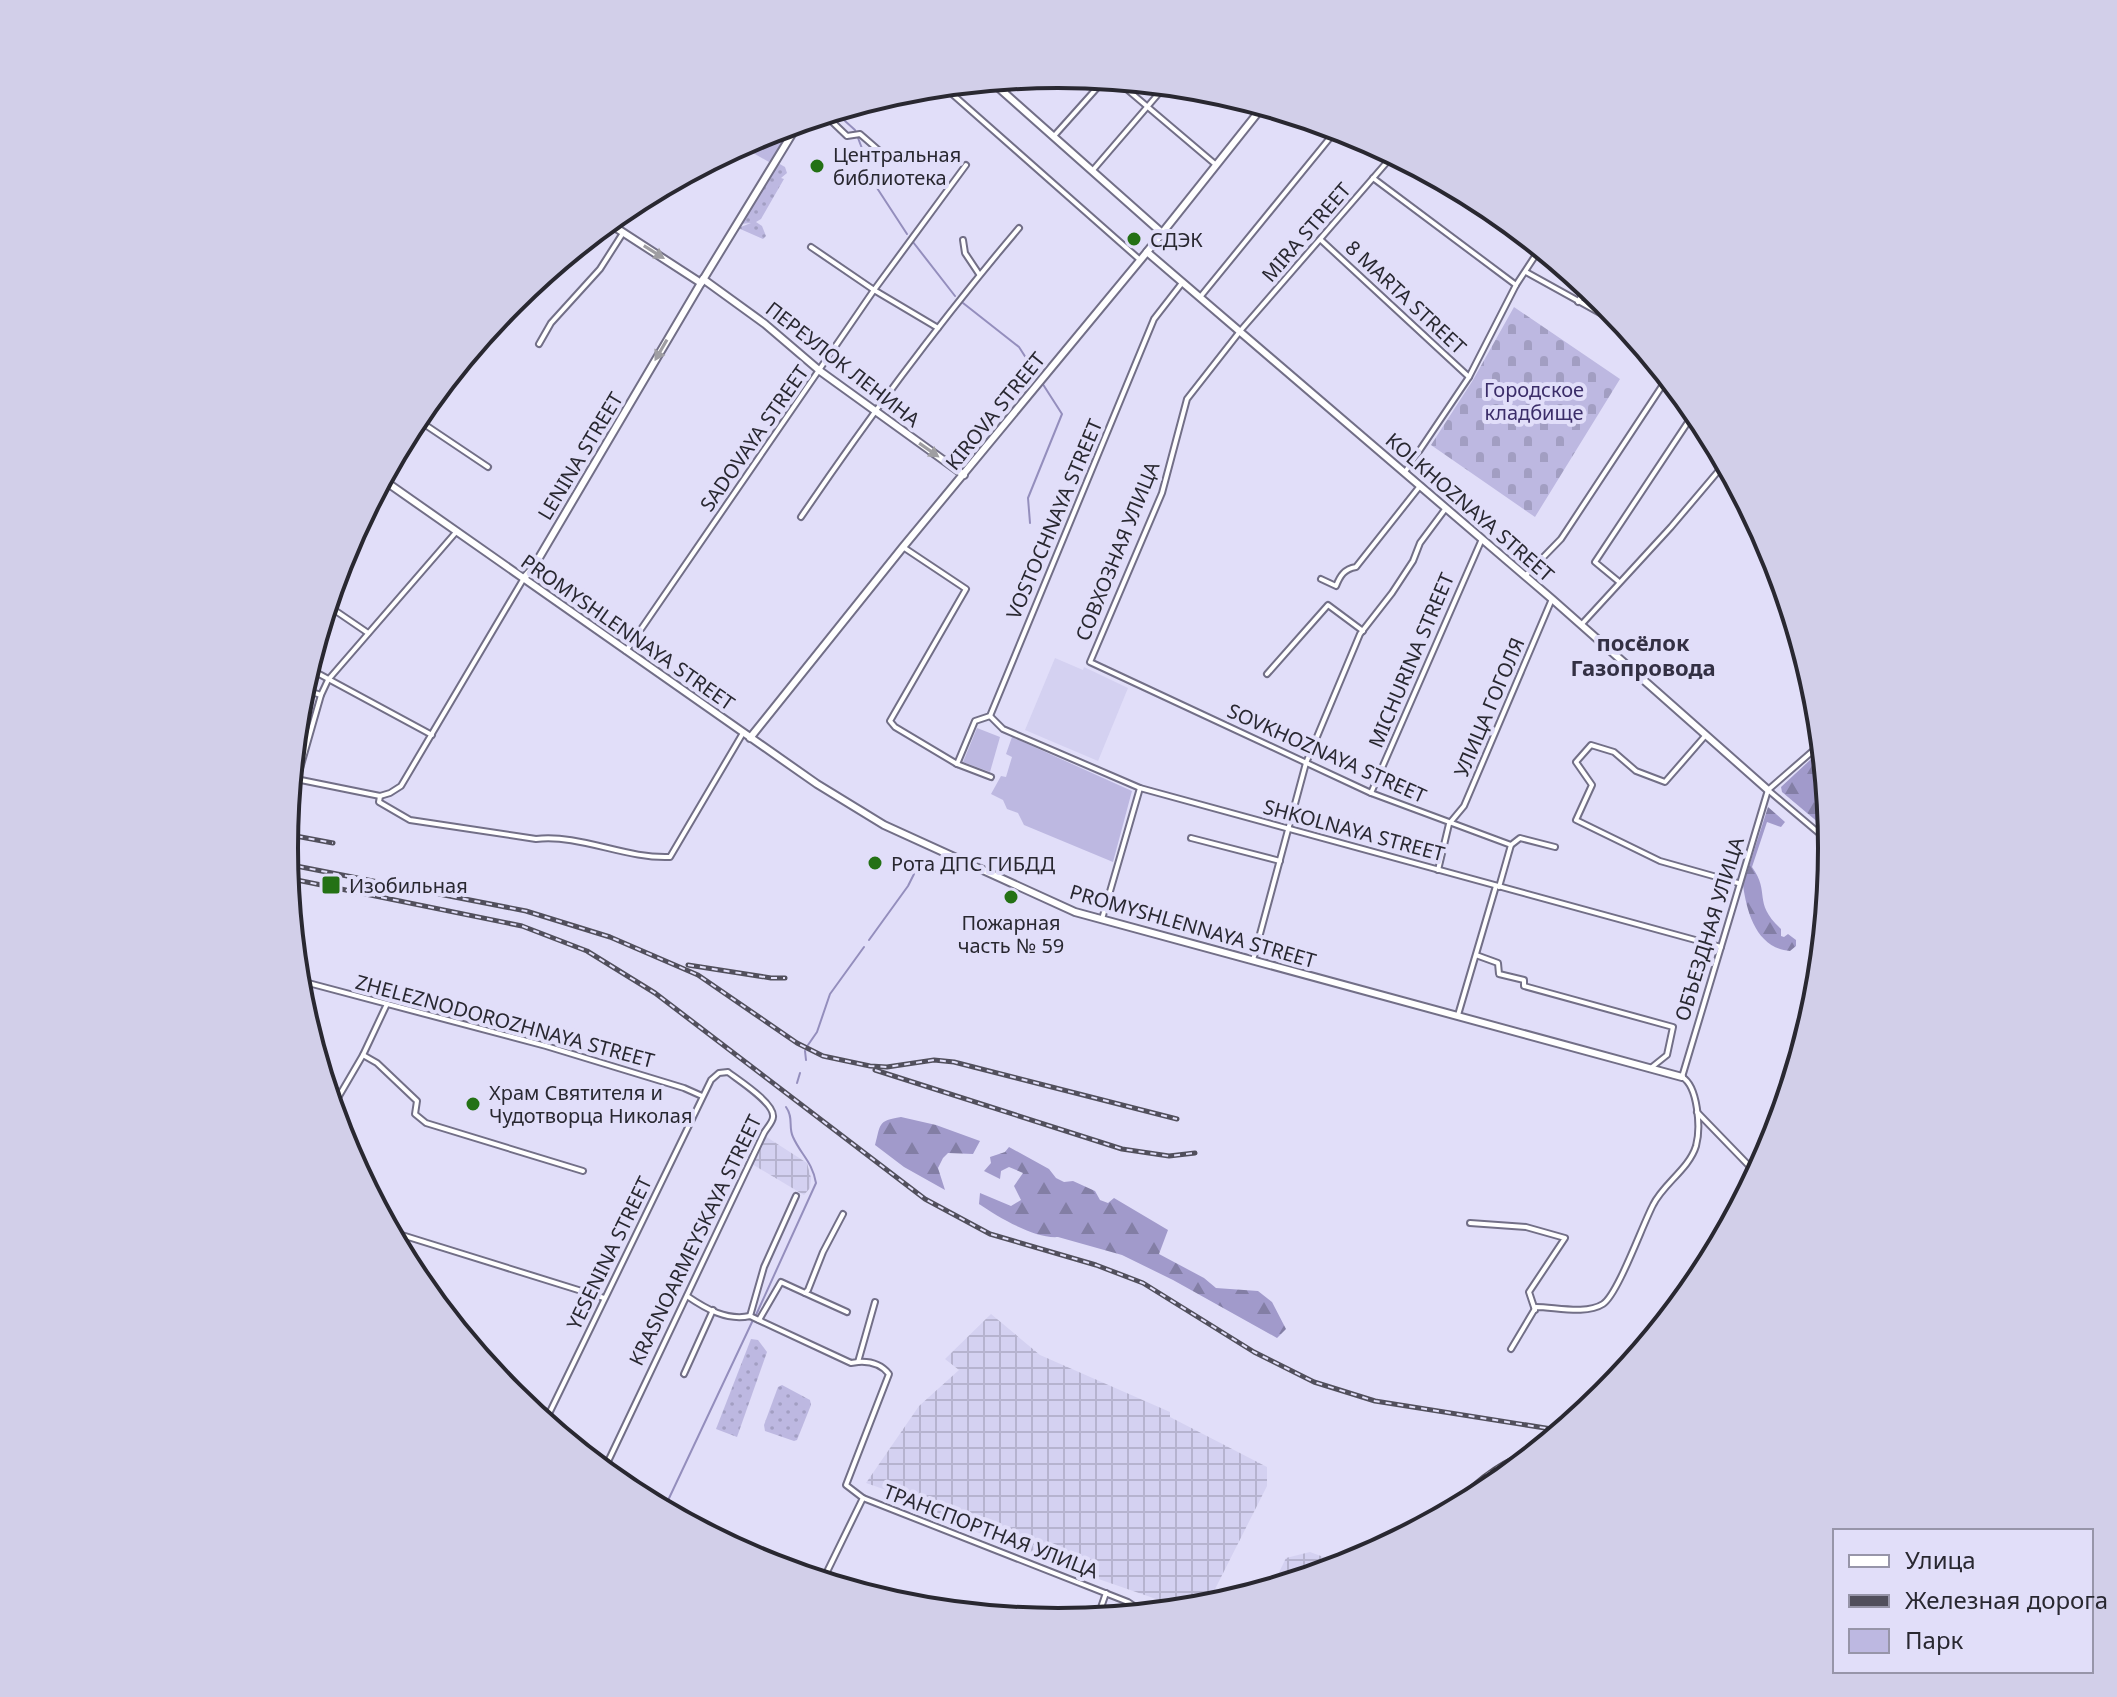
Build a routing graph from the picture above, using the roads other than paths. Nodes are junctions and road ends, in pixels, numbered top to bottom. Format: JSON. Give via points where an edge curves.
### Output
{"nodes":[{"id":1,"x":1096,"y":90,"type":"edge"},
{"id":2,"x":1004,"y":92,"type":"edge"},
{"id":3,"x":1132,"y":92,"type":"edge"},
{"id":4,"x":1156,"y":95,"type":"edge"},
{"id":5,"x":954,"y":96,"type":"edge"},
{"id":6,"x":1147,"y":104,"type":"junction"},
{"id":7,"x":1256,"y":114,"type":"edge"},
{"id":8,"x":832,"y":123,"type":"edge"},
{"id":9,"x":1054,"y":136,"type":"junction"},
{"id":10,"x":790,"y":137,"type":"edge"},
{"id":11,"x":1330,"y":138,"type":"edge"},
{"id":12,"x":883,"y":154,"type":"dead end"},
{"id":13,"x":1387,"y":162,"type":"edge"},
{"id":14,"x":1215,"y":164,"type":"junction"},
{"id":15,"x":966,"y":165,"type":"dead end"},
{"id":16,"x":1093,"y":170,"type":"junction"},
{"id":17,"x":1373,"y":178,"type":"junction"},
{"id":18,"x":1019,"y":228,"type":"dead end"},
{"id":19,"x":618,"y":229,"type":"edge"},
{"id":20,"x":1161,"y":232,"type":"junction"},
{"id":21,"x":623,"y":233,"type":"junction"},
{"id":22,"x":963,"y":240,"type":"dead end"},
{"id":23,"x":1321,"y":240,"type":"junction"},
{"id":24,"x":811,"y":247,"type":"dead end"},
{"id":25,"x":1147,"y":252,"type":"junction"},
{"id":26,"x":1535,"y":257,"type":"edge"},
{"id":27,"x":1139,"y":259,"type":"junction"},
{"id":28,"x":1526,"y":272,"type":"junction"},
{"id":29,"x":979,"y":274,"type":"junction"},
{"id":30,"x":702,"y":281,"type":"junction"},
{"id":31,"x":1182,"y":283,"type":"junction"},
{"id":32,"x":1516,"y":285,"type":"junction"},
{"id":33,"x":874,"y":290,"type":"junction"},
{"id":34,"x":1200,"y":297,"type":"junction"},
{"id":35,"x":1581,"y":297,"type":"edge"},
{"id":36,"x":1578,"y":302,"type":"junction"},
{"id":37,"x":1596,"y":311,"type":"edge"},
{"id":38,"x":938,"y":328,"type":"junction"},
{"id":39,"x":1241,"y":330,"type":"junction"},
{"id":40,"x":539,"y":344,"type":"dead end"},
{"id":41,"x":820,"y":371,"type":"junction"},
{"id":42,"x":1469,"y":377,"type":"junction"},
{"id":43,"x":1662,"y":386,"type":"edge"},
{"id":44,"x":1185,"y":405,"type":"joint"},
{"id":45,"x":873,"y":410,"type":"junction"},
{"id":46,"x":1688,"y":422,"type":"edge"},
{"id":47,"x":426,"y":426,"type":"edge"},
{"id":48,"x":488,"y":467,"type":"dead end"},
{"id":49,"x":1719,"y":471,"type":"edge"},
{"id":50,"x":1405,"y":472,"type":"junction"},
{"id":51,"x":964,"y":475,"type":"junction"},
{"id":52,"x":391,"y":485,"type":"edge"},
{"id":53,"x":1420,"y":486,"type":"junction"},
{"id":54,"x":1446,"y":508,"type":"junction"},
{"id":55,"x":801,"y":517,"type":"dead end"},
{"id":56,"x":457,"y":531,"type":"junction"},
{"id":57,"x":1482,"y":539,"type":"junction"},
{"id":58,"x":903,"y":547,"type":"junction"},
{"id":59,"x":1525,"y":576,"type":"junction"},
{"id":60,"x":524,"y":578,"type":"junction"},
{"id":61,"x":1321,"y":579,"type":"dead end"},
{"id":62,"x":1618,"y":581,"type":"junction"},
{"id":63,"x":1552,"y":599,"type":"junction"},
{"id":64,"x":336,"y":611,"type":"edge"},
{"id":65,"x":1581,"y":625,"type":"junction"},
{"id":66,"x":1363,"y":631,"type":"junction"},
{"id":67,"x":368,"y":633,"type":"junction"},
{"id":68,"x":626,"y":651,"type":"junction"},
{"id":69,"x":1267,"y":674,"type":"dead end"},
{"id":70,"x":319,"y":675,"type":"edge"},
{"id":71,"x":328,"y":680,"type":"junction"},
{"id":72,"x":315,"y":693,"type":"edge"},
{"id":73,"x":321,"y":695,"type":"junction"},
{"id":74,"x":990,"y":716,"type":"junction"},
{"id":75,"x":743,"y":733,"type":"junction"},
{"id":76,"x":1706,"y":734,"type":"junction"},
{"id":77,"x":432,"y":735,"type":"junction"},
{"id":78,"x":750,"y":738,"type":"junction"},
{"id":79,"x":307,"y":739,"type":"edge"},
{"id":80,"x":1812,"y":751,"type":"edge"},
{"id":81,"x":1306,"y":763,"type":"junction"},
{"id":82,"x":957,"y":764,"type":"junction"},
{"id":83,"x":991,"y":777,"type":"dead end"},
{"id":84,"x":302,"y":780,"type":"edge"},
{"id":85,"x":1140,"y":788,"type":"junction"},
{"id":86,"x":1768,"y":790,"type":"junction"},
{"id":87,"x":1371,"y":793,"type":"junction"},
{"id":88,"x":380,"y":796,"type":"junction"},
{"id":89,"x":1449,"y":824,"type":"junction"},
{"id":90,"x":1289,"y":829,"type":"junction"},
{"id":91,"x":1818,"y":833,"type":"edge"},
{"id":92,"x":1191,"y":838,"type":"dead end"},
{"id":93,"x":1511,"y":845,"type":"junction"},
{"id":94,"x":1555,"y":847,"type":"dead end"},
{"id":95,"x":1280,"y":861,"type":"junction"},
{"id":96,"x":1438,"y":870,"type":"junction"},
{"id":97,"x":1738,"y":883,"type":"junction"},
{"id":98,"x":1497,"y":886,"type":"junction"},
{"id":99,"x":1102,"y":919,"type":"junction"},
{"id":100,"x":1721,"y":947,"type":"junction"},
{"id":101,"x":1476,"y":955,"type":"junction"},
{"id":102,"x":1253,"y":960,"type":"junction"},
{"id":103,"x":311,"y":984,"type":"edge"},
{"id":104,"x":387,"y":1004,"type":"junction"},
{"id":105,"x":1457,"y":1017,"type":"junction"},
{"id":106,"x":363,"y":1055,"type":"junction"},
{"id":107,"x":1650,"y":1069,"type":"junction"},
{"id":108,"x":1682,"y":1077,"type":"junction"},
{"id":109,"x":339,"y":1096,"type":"edge"},
{"id":110,"x":703,"y":1096,"type":"junction"},
{"id":111,"x":1695,"y":1110,"type":"junction"},
{"id":112,"x":1749,"y":1166,"type":"edge"},
{"id":113,"x":583,"y":1171,"type":"dead end"},
{"id":114,"x":796,"y":1196,"type":"dead end"},
{"id":115,"x":843,"y":1214,"type":"dead end"},
{"id":116,"x":1470,"y":1223,"type":"dead end"},
{"id":117,"x":404,"y":1236,"type":"edge"},
{"id":118,"x":805,"y":1293,"type":"junction"},
{"id":119,"x":687,"y":1296,"type":"junction"},
{"id":120,"x":604,"y":1298,"type":"junction"},
{"id":121,"x":875,"y":1302,"type":"dead end"},
{"id":122,"x":713,"y":1310,"type":"junction"},
{"id":123,"x":1535,"y":1310,"type":"junction"},
{"id":124,"x":847,"y":1312,"type":"dead end"},
{"id":125,"x":750,"y":1316,"type":"junction"},
{"id":126,"x":759,"y":1320,"type":"junction"},
{"id":127,"x":1511,"y":1349,"type":"dead end"},
{"id":128,"x":858,"y":1362,"type":"junction"},
{"id":129,"x":684,"y":1374,"type":"dead end"},
{"id":130,"x":549,"y":1413,"type":"edge"},
{"id":131,"x":608,"y":1461,"type":"edge"},
{"id":132,"x":863,"y":1498,"type":"junction"},
{"id":133,"x":827,"y":1573,"type":"edge"},
{"id":134,"x":1106,"y":1593,"type":"junction"},
{"id":135,"x":1132,"y":1605,"type":"edge"},
{"id":136,"x":1101,"y":1607,"type":"edge"}],
"edges":[{"from":1,"to":9,"type":"street"},
{"from":2,"to":9,"type":"main road"},
{"from":3,"to":6,"type":"street"},
{"from":4,"to":6,"type":"street"},
{"from":5,"to":27,"type":"street"},
{"from":6,"to":14,"type":"street"},
{"from":6,"to":16,"type":"street"},
{"from":7,"to":14,"type":"main road","name":"KIROVA STREET"},
{"from":8,"to":12,"type":"street","via":[[847,136],[860,134]]},
{"from":9,"to":16,"type":"main road"},
{"from":10,"to":30,"type":"main road","name":"LENINA STREET"},
{"from":11,"to":34,"type":"street"},
{"from":13,"to":17,"type":"street","name":"MIRA STREET"},
{"from":14,"to":20,"type":"main road","name":"KIROVA STREET"},
{"from":15,"to":33,"type":"street","name":"SADOVAYA STREET"},
{"from":16,"to":20,"type":"main road"},
{"from":17,"to":23,"type":"street","name":"MIRA STREET"},
{"from":17,"to":32,"type":"street"},
{"from":18,"to":29,"type":"street"},
{"from":19,"to":21,"type":"main road","name":"ПЕРЕУЛОК ЛЕНИНА"},
{"from":20,"to":25,"type":"main road","name":"KIROVA STREET"},
{"from":21,"to":30,"type":"main road","name":"ПЕРЕУЛОК ЛЕНИНА","one_way":true},
{"from":21,"to":40,"type":"street"},
{"from":22,"to":29,"type":"street"},
{"from":23,"to":39,"type":"street","name":"MIRA STREET"},
{"from":23,"to":42,"type":"street","name":"8 MARTA STREET"},
{"from":24,"to":33,"type":"street"},
{"from":25,"to":27,"type":"main road","name":"KIROVA STREET"},
{"from":25,"to":31,"type":"main road","name":"KOLKHOZNAYA STREET"},
{"from":26,"to":28,"type":"street"},
{"from":27,"to":51,"type":"main road","name":"KIROVA STREET"},
{"from":28,"to":32,"type":"street"},
{"from":28,"to":36,"type":"street"},
{"from":29,"to":38,"type":"street"},
{"from":30,"to":41,"type":"main road","name":"ПЕРЕУЛОК ЛЕНИНА","via":[[765,324]]},
{"from":30,"to":60,"type":"main road","name":"LENINA STREET","one_way":true},
{"from":31,"to":34,"type":"main road","name":"KOLKHOZNAYA STREET"},
{"from":31,"to":74,"type":"street","name":"VOSTOCHNAYA STREET","via":[[1154,319]]},
{"from":32,"to":42,"type":"street"},
{"from":33,"to":38,"type":"street"},
{"from":33,"to":41,"type":"street","name":"SADOVAYA STREET"},
{"from":34,"to":39,"type":"main road","name":"KOLKHOZNAYA STREET"},
{"from":35,"to":36,"type":"street"},
{"from":36,"to":37,"type":"street"},
{"from":38,"to":45,"type":"street"},
{"from":39,"to":44,"type":"street","name":"MIRA STREET"},
{"from":39,"to":50,"type":"main road","name":"KOLKHOZNAYA STREET"},
{"from":41,"to":45,"type":"main road","name":"ПЕРЕУЛОК ЛЕНИНА"},
{"from":41,"to":68,"type":"street","name":"SADOVAYA STREET"},
{"from":42,"to":50,"type":"street"},
{"from":43,"to":59,"type":"street","via":[[1561,539]]},
{"from":44,"to":81,"type":"street","name":"SOVKHOZNAYA STREET","via":[[1162,493],[1090,662]]},
{"from":45,"to":51,"type":"main road","name":"ПЕРЕУЛОК ЛЕНИНА","one_way":true},
{"from":45,"to":55,"type":"street"},
{"from":46,"to":62,"type":"street","via":[[1595,562]]},
{"from":47,"to":48,"type":"street"},
{"from":49,"to":62,"type":"street"},
{"from":50,"to":53,"type":"main road","name":"KOLKHOZNAYA STREET"},
{"from":51,"to":58,"type":"main road","name":"KIROVA STREET"},
{"from":52,"to":56,"type":"main road","name":"PROMYSHLENNAYA STREET"},
{"from":53,"to":54,"type":"main road","name":"KOLKHOZNAYA STREET"},
{"from":53,"to":61,"type":"street","via":[[1336,586]]},
{"from":54,"to":57,"type":"main road","name":"KOLKHOZNAYA STREET"},
{"from":54,"to":66,"type":"street"},
{"from":56,"to":60,"type":"main road","name":"PROMYSHLENNAYA STREET"},
{"from":56,"to":67,"type":"street"},
{"from":57,"to":59,"type":"main road","name":"KOLKHOZNAYA STREET"},
{"from":57,"to":87,"type":"street","name":"MICHURINA STREET"},
{"from":58,"to":78,"type":"main road","name":"KIROVA STREET"},
{"from":58,"to":82,"type":"street","via":[[966,589],[890,721]]},
{"from":59,"to":63,"type":"main road","name":"KOLKHOZNAYA STREET"},
{"from":60,"to":68,"type":"main road","name":"PROMYSHLENNAYA STREET"},
{"from":60,"to":77,"type":"street","name":"LENINA STREET"},
{"from":62,"to":65,"type":"street"},
{"from":63,"to":65,"type":"main road","name":"KOLKHOZNAYA STREET"},
{"from":63,"to":89,"type":"street","name":"УЛИЦА ГОГОЛЯ","via":[[1464,806]]},
{"from":64,"to":67,"type":"street"},
{"from":65,"to":76,"type":"main road","name":"KOLKHOZNAYA STREET"},
{"from":66,"to":69,"type":"street","via":[[1328,605]]},
{"from":66,"to":81,"type":"street"},
{"from":67,"to":71,"type":"street"},
{"from":68,"to":75,"type":"main road","name":"PROMYSHLENNAYA STREET"},
{"from":70,"to":71,"type":"street"},
{"from":71,"to":73,"type":"street"},
{"from":71,"to":77,"type":"street"},
{"from":72,"to":73,"type":"street"},
{"from":73,"to":79,"type":"street"},
{"from":74,"to":82,"type":"street","name":"VOSTOCHNAYA STREET","via":[[975,721]]},
{"from":74,"to":85,"type":"street","name":"SHKOLNAYA STREET","via":[[1003,729]]},
{"from":75,"to":78,"type":"main road","name":"PROMYSHLENNAYA STREET"},
{"from":75,"to":88,"type":"street","via":[[670,857],[647,858],[553,837],[410,820],[379,802]]},
{"from":76,"to":86,"type":"main road","name":"KOLKHOZNAYA STREET"},
{"from":76,"to":97,"type":"street","via":[[1665,782],[1636,771],[1614,752],[1591,745],[1576,762],[1592,785],[1576,820],[1660,861]]},
{"from":77,"to":88,"type":"street","name":"LENINA STREET","via":[[401,786]]},
{"from":78,"to":99,"type":"main road","name":"PROMYSHLENNAYA STREET","via":[[884,825],[1075,912]]},
{"from":80,"to":86,"type":"street"},
{"from":81,"to":87,"type":"street","name":"SOVKHOZNAYA STREET"},
{"from":81,"to":90,"type":"street"},
{"from":82,"to":83,"type":"street"},
{"from":84,"to":88,"type":"street"},
{"from":85,"to":90,"type":"street","name":"SHKOLNAYA STREET"},
{"from":85,"to":99,"type":"street"},
{"from":86,"to":91,"type":"street"},
{"from":86,"to":97,"type":"street","name":"ОБЪЕЗДНАЯ УЛИЦА"},
{"from":87,"to":89,"type":"street","name":"SOVKHOZNAYA STREET"},
{"from":89,"to":93,"type":"street","name":"SOVKHOZNAYA STREET"},
{"from":89,"to":96,"type":"street","name":"УЛИЦА ГОГОЛЯ"},
{"from":90,"to":95,"type":"street"},
{"from":90,"to":96,"type":"street","name":"SHKOLNAYA STREET"},
{"from":92,"to":95,"type":"street"},
{"from":93,"to":94,"type":"street","name":"SOVKHOZNAYA STREET","via":[[1520,838]]},
{"from":93,"to":98,"type":"street"},
{"from":95,"to":102,"type":"street"},
{"from":96,"to":98,"type":"street","name":"SHKOLNAYA STREET"},
{"from":97,"to":100,"type":"street","name":"ОБЪЕЗДНАЯ УЛИЦА"},
{"from":98,"to":100,"type":"street","name":"SHKOLNAYA STREET"},
{"from":98,"to":101,"type":"street"},
{"from":99,"to":102,"type":"main road","name":"PROMYSHLENNAYA STREET"},
{"from":100,"to":108,"type":"street","name":"ОБЪЕЗДНАЯ УЛИЦА"},
{"from":101,"to":105,"type":"street"},
{"from":101,"to":107,"type":"street","via":[[1498,963],[1499,974],[1524,980],[1524,986],[1673,1027],[1667,1055]]},
{"from":102,"to":105,"type":"main road","name":"PROMYSHLENNAYA STREET"},
{"from":103,"to":104,"type":"street","name":"ZHELEZNODOROZHNAYA STREET"},
{"from":104,"to":106,"type":"street"},
{"from":104,"to":110,"type":"street","name":"ZHELEZNODOROZHNAYA STREET","via":[[546,1046]]},
{"from":105,"to":107,"type":"main road","name":"PROMYSHLENNAYA STREET"},
{"from":106,"to":109,"type":"street"},
{"from":106,"to":113,"type":"street","via":[[417,1101],[415,1114],[426,1123]]},
{"from":107,"to":108,"type":"main road","name":"PROMYSHLENNAYA STREET"},
{"from":108,"to":111,"type":"street","via":[[1689,1081]]},
{"from":110,"to":119,"type":"street","name":"KRASNOARMEYSKAYA STREET","via":[[711,1080],[728,1072],[768,1103],[774,1120]]},
{"from":110,"to":120,"type":"street","name":"YESENINA STREET"},
{"from":111,"to":112,"type":"street"},
{"from":111,"to":123,"type":"street","via":[[1696,1146],[1656,1199],[1614,1292],[1591,1309]]},
{"from":114,"to":125,"type":"street","via":[[764,1267]]},
{"from":115,"to":118,"type":"street"},
{"from":116,"to":123,"type":"street","via":[[1526,1227],[1565,1238],[1529,1292]]},
{"from":117,"to":120,"type":"street"},
{"from":118,"to":124,"type":"street"},
{"from":118,"to":126,"type":"street","via":[[781,1282]]},
{"from":119,"to":122,"type":"street"},
{"from":119,"to":131,"type":"street","name":"KRASNOARMEYSKAYA STREET"},
{"from":120,"to":130,"type":"street","name":"YESENINA STREET"},
{"from":121,"to":128,"type":"street"},
{"from":122,"to":125,"type":"street","via":[[735,1319]]},
{"from":122,"to":129,"type":"street"},
{"from":123,"to":127,"type":"street"},
{"from":125,"to":126,"type":"street"},
{"from":126,"to":128,"type":"street"},
{"from":128,"to":132,"type":"street","via":[[870,1361],[889,1374],[846,1485]]},
{"from":132,"to":133,"type":"street","name":"ТРАНСПОРТНАЯ УЛИЦА"},
{"from":132,"to":134,"type":"street","name":"ТРАНСПОРТНАЯ УЛИЦА"},
{"from":134,"to":135,"type":"street","name":"ТРАНСПОРТНАЯ УЛИЦА"},
{"from":134,"to":136,"type":"street"}]}
